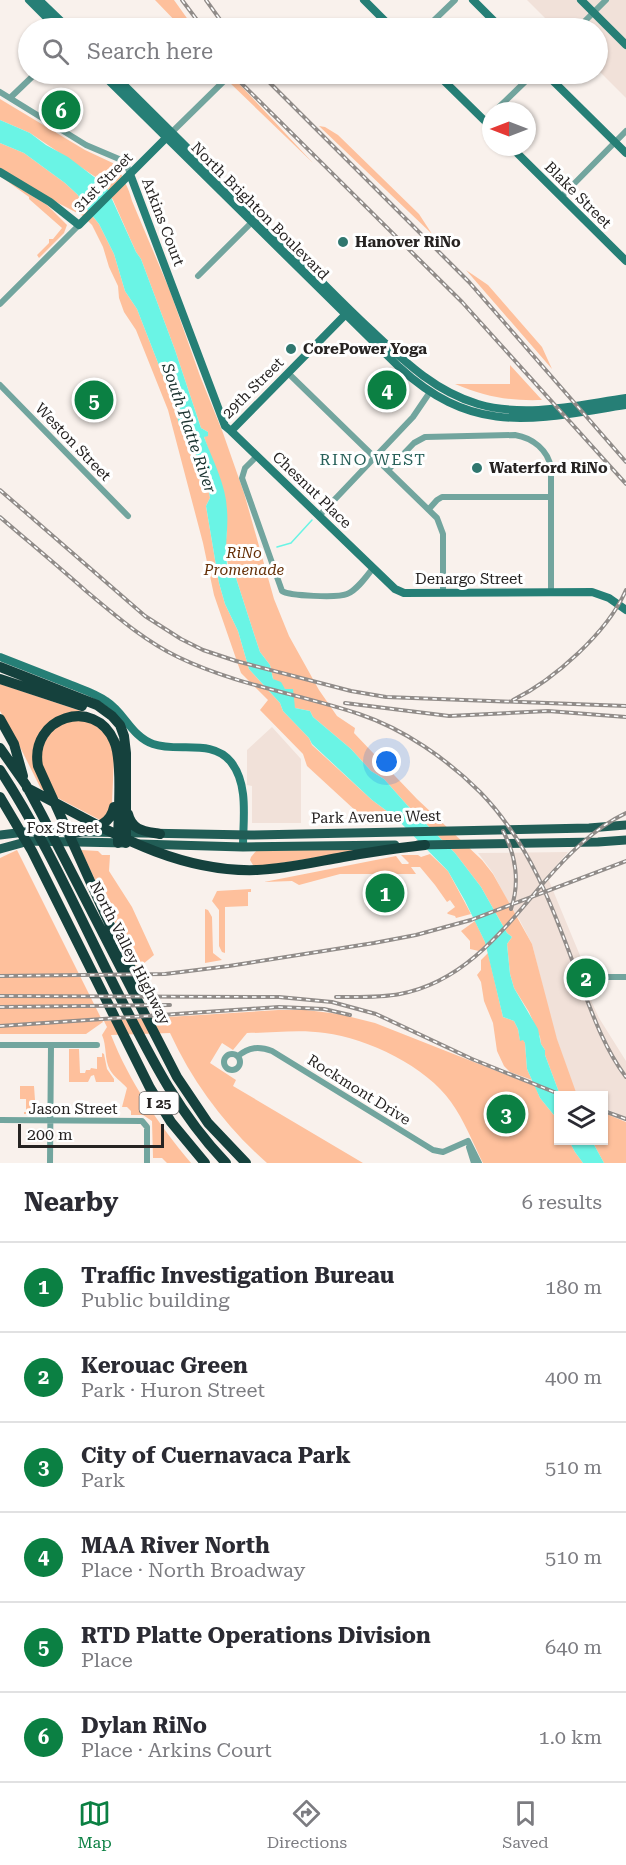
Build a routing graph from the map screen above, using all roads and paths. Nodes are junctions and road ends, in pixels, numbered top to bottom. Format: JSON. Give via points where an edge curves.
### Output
{"nodes":[{"id":1,"x":29,"y":0,"type":"edge"},
{"id":2,"x":39,"y":0,"type":"edge"},
{"id":3,"x":364,"y":0,"type":"edge"},
{"id":4,"x":455,"y":0,"type":"edge"},
{"id":5,"x":473,"y":0,"type":"edge"},
{"id":6,"x":581,"y":0,"type":"edge"},
{"id":7,"x":606,"y":0,"type":"edge"},
{"id":8,"x":594,"y":12,"type":"junction"},
{"id":9,"x":47,"y":18,"type":"edge"},
{"id":10,"x":58,"y":18,"type":"edge"},
{"id":11,"x":382,"y":18,"type":"edge"},
{"id":12,"x":436,"y":18,"type":"edge"},
{"id":13,"x":491,"y":18,"type":"edge"},
{"id":14,"x":588,"y":18,"type":"edge"},
{"id":15,"x":600,"y":18,"type":"edge"},
{"id":16,"x":608,"y":26,"type":"edge"},
{"id":17,"x":626,"y":45,"type":"edge"},
{"id":18,"x":25,"y":84,"type":"edge"},
{"id":19,"x":113,"y":84,"type":"edge"},
{"id":20,"x":122,"y":84,"type":"edge"},
{"id":21,"x":221,"y":84,"type":"edge"},
{"id":22,"x":448,"y":84,"type":"edge"},
{"id":23,"x":522,"y":84,"type":"edge"},
{"id":24,"x":556,"y":84,"type":"edge"},
{"id":25,"x":0,"y":92,"type":"edge"},
{"id":26,"x":10,"y":98,"type":"junction"},
{"id":27,"x":504,"y":102,"type":"edge"},
{"id":28,"x":482,"y":115,"type":"edge"},
{"id":29,"x":626,"y":132,"type":"edge"},
{"id":30,"x":169,"y":135,"type":"junction"},
{"id":31,"x":615,"y":142,"type":"junction"},
{"id":32,"x":626,"y":153,"type":"edge"},
{"id":33,"x":520,"y":156,"type":"edge"},
{"id":34,"x":0,"y":172,"type":"edge"},
{"id":35,"x":130,"y":174,"type":"junction"},
{"id":36,"x":561,"y":197,"type":"junction"},
{"id":37,"x":254,"y":220,"type":"junction"},
{"id":38,"x":82,"y":222,"type":"junction"},
{"id":39,"x":626,"y":261,"type":"edge"},
{"id":40,"x":198,"y":276,"type":"dead end"},
{"id":41,"x":0,"y":304,"type":"edge"},
{"id":42,"x":347,"y":312,"type":"junction"},
{"id":43,"x":401,"y":364,"type":"junction"},
{"id":44,"x":288,"y":373,"type":"junction"},
{"id":45,"x":0,"y":385,"type":"edge"},
{"id":46,"x":430,"y":392,"type":"junction"},
{"id":47,"x":626,"y":398,"type":"edge"},
{"id":48,"x":626,"y":405,"type":"edge"},
{"id":49,"x":228,"y":429,"type":"junction"},
{"id":50,"x":257,"y":456,"type":"junction"},
{"id":51,"x":375,"y":457,"type":"junction"},
{"id":52,"x":388,"y":470,"type":"junction"},
{"id":53,"x":551,"y":497,"type":"junction"},
{"id":54,"x":429,"y":508,"type":"junction"},
{"id":55,"x":128,"y":516,"type":"dead end"},
{"id":56,"x":319,"y":516,"type":"junction"},
{"id":57,"x":373,"y":568,"type":"junction"},
{"id":58,"x":443,"y":592,"type":"junction"},
{"id":59,"x":551,"y":592,"type":"junction"},
{"id":60,"x":626,"y":610,"type":"edge"},
{"id":61,"x":0,"y":657,"type":"edge"},
{"id":62,"x":0,"y":667,"type":"edge"},
{"id":63,"x":0,"y":679,"type":"edge"},
{"id":64,"x":0,"y":719,"type":"edge"},
{"id":65,"x":0,"y":748,"type":"edge"},
{"id":66,"x":126,"y":753,"type":"junction"},
{"id":67,"x":0,"y":770,"type":"edge"},
{"id":68,"x":0,"y":774,"type":"edge"},
{"id":69,"x":118,"y":774,"type":"junction"},
{"id":70,"x":26,"y":785,"type":"junction"},
{"id":71,"x":0,"y":798,"type":"edge"},
{"id":72,"x":126,"y":805,"type":"junction"},
{"id":73,"x":626,"y":825,"type":"edge"},
{"id":74,"x":75,"y":833,"type":"junction"},
{"id":75,"x":160,"y":834,"type":"junction"},
{"id":76,"x":0,"y":835,"type":"edge"},
{"id":77,"x":243,"y":835,"type":"junction"},
{"id":78,"x":122,"y":838,"type":"junction"},
{"id":79,"x":626,"y":840,"type":"edge"},
{"id":80,"x":425,"y":845,"type":"junction"},
{"id":81,"x":243,"y":846,"type":"junction"},
{"id":82,"x":0,"y":849,"type":"edge"},
{"id":83,"x":360,"y":849,"type":"junction"},
{"id":84,"x":125,"y":966,"type":"junction"},
{"id":85,"x":599,"y":973,"type":"dead end"},
{"id":86,"x":626,"y":977,"type":"edge"},
{"id":87,"x":0,"y":1045,"type":"edge"},
{"id":88,"x":51,"y":1045,"type":"junction"},
{"id":89,"x":97,"y":1045,"type":"dead end"},
{"id":90,"x":238,"y":1056,"type":"dead end"},
{"id":91,"x":0,"y":1120,"type":"edge"},
{"id":92,"x":51,"y":1121,"type":"junction"},
{"id":93,"x":50,"y":1163,"type":"edge"},
{"id":94,"x":147,"y":1163,"type":"edge"},
{"id":95,"x":205,"y":1163,"type":"edge"},
{"id":96,"x":226,"y":1163,"type":"edge"},
{"id":97,"x":246,"y":1163,"type":"edge"},
{"id":98,"x":478,"y":1163,"type":"edge"}],
"edges":[{"from":1,"to":9,"type":"street"},
{"from":2,"to":10,"type":"street"},
{"from":3,"to":11,"type":"street"},
{"from":4,"to":12,"type":"street"},
{"from":5,"to":13,"type":"street"},
{"from":6,"to":8,"type":"street"},
{"from":7,"to":8,"type":"street"},
{"from":8,"to":14,"type":"street"},
{"from":8,"to":15,"type":"street"},
{"from":16,"to":17,"type":"street"},
{"from":18,"to":26,"type":"street"},
{"from":19,"to":30,"type":"street","name":"North Brighton Boulevard"},
{"from":20,"to":30,"type":"street","name":"North Brighton Boulevard"},
{"from":21,"to":30,"type":"street","name":"31st Street"},
{"from":22,"to":28,"type":"street"},
{"from":23,"to":27,"type":"street"},
{"from":24,"to":31,"type":"street"},
{"from":25,"to":26,"type":"street","name":"Arkins Court"},
{"from":26,"to":35,"type":"street","name":"Arkins Court","via":[[86,145],[119,159]]},
{"from":29,"to":31,"type":"street"},
{"from":30,"to":35,"type":"street","name":"31st Street"},
{"from":30,"to":37,"type":"street","name":"North Brighton Boulevard"},
{"from":31,"to":32,"type":"street"},
{"from":31,"to":36,"type":"street"},
{"from":33,"to":36,"type":"street","name":"Blake Street"},
{"from":34,"to":38,"type":"street"},
{"from":35,"to":38,"type":"street","name":"31st Street"},
{"from":35,"to":49,"type":"street","name":"Arkins Court"},
{"from":36,"to":39,"type":"street","name":"Blake Street"},
{"from":37,"to":40,"type":"street"},
{"from":37,"to":42,"type":"street","name":"North Brighton Boulevard"},
{"from":38,"to":41,"type":"street","name":"31st Street"},
{"from":42,"to":43,"type":"street","name":"North Brighton Boulevard"},
{"from":42,"to":44,"type":"street","name":"29th Street"},
{"from":43,"to":46,"type":"street"},
{"from":43,"to":47,"type":"street","via":[[470,402],[515,411]]},
{"from":44,"to":49,"type":"street","name":"29th Street"},
{"from":44,"to":51,"type":"street"},
{"from":45,"to":55,"type":"street","name":"Weston Street"},
{"from":46,"to":48,"type":"street","via":[[468,410],[499,418],[537,418]]},
{"from":46,"to":51,"type":"street","via":[[413,417]]},
{"from":49,"to":50,"type":"street","name":"Chesnut Place"},
{"from":50,"to":56,"type":"street","name":"Chesnut Place"},
{"from":50,"to":57,"type":"street","via":[[245,468],[242,478],[282,591],[291,595],[344,596]]},
{"from":51,"to":52,"type":"street"},
{"from":51,"to":56,"type":"street"},
{"from":52,"to":53,"type":"street","via":[[425,437],[520,436],[536,443],[548,458]]},
{"from":52,"to":54,"type":"street"},
{"from":53,"to":54,"type":"street","via":[[442,497]]},
{"from":53,"to":59,"type":"street"},
{"from":54,"to":58,"type":"street","via":[[443,534]]},
{"from":56,"to":57,"type":"street","name":"Chesnut Place"},
{"from":57,"to":58,"type":"street","name":"Denargo Street","via":[[395,590]]},
{"from":58,"to":59,"type":"street","name":"Denargo Street"},
{"from":59,"to":60,"type":"street","name":"Denargo Street","via":[[597,593]]},
{"from":61,"to":77,"type":"street","via":[[104,699],[135,733],[149,742],[212,749],[229,759],[243,787]]},
{"from":62,"to":66,"type":"highway","via":[[102,708],[120,726]]},
{"from":63,"to":66,"type":"highway","via":[[104,715],[117,729]]},
{"from":64,"to":70,"type":"highway","via":[[14,744]]},
{"from":65,"to":70,"type":"highway","name":"North Valley Highway"},
{"from":66,"to":72,"type":"highway"},
{"from":67,"to":96,"type":"highway","via":[[28,815],[177,1102]]},
{"from":68,"to":83,"type":"highway","via":[[153,852],[195,865],[231,870],[284,868]]},
{"from":69,"to":74,"type":"highway","via":[[114,810],[108,821]]},
{"from":69,"to":78,"type":"highway"},
{"from":69,"to":84,"type":"highway","via":[[114,739],[104,726],[89,718],[63,718],[51,725],[39,742],[40,771]]},
{"from":70,"to":84,"type":"highway","name":"North Valley Highway"},
{"from":71,"to":95,"type":"highway","number":"I 25","via":[[39,866],[159,1104]]},
{"from":72,"to":75,"type":"highway","via":[[134,827]]},
{"from":72,"to":78,"type":"highway"},
{"from":73,"to":77,"type":"main road","name":"Park Avenue West"},
{"from":74,"to":76,"type":"main road","name":"Fox Street","via":[[33,831]]},
{"from":74,"to":78,"type":"main road","name":"Fox Street"},
{"from":75,"to":77,"type":"main road","name":"Park Avenue West"},
{"from":75,"to":78,"type":"main road","name":"Park Avenue West"},
{"from":77,"to":81,"type":"street"},
{"from":78,"to":81,"type":"main road","name":"Park Avenue West"},
{"from":78,"to":82,"type":"main road","name":"Fox Street","via":[[30,841]]},
{"from":79,"to":80,"type":"main road","name":"Park Avenue West"},
{"from":80,"to":83,"type":"main road","name":"Park Avenue West"},
{"from":80,"to":83,"type":"highway"},
{"from":81,"to":83,"type":"main road","name":"Park Avenue West"},
{"from":84,"to":97,"type":"highway","name":"North Valley Highway","number":"I 25","via":[[136,978],[136,996],[177,1077],[217,1133]]},
{"from":85,"to":86,"type":"street","via":[[607,978]]},
{"from":87,"to":88,"type":"street"},
{"from":88,"to":89,"type":"street"},
{"from":88,"to":92,"type":"street"},
{"from":90,"to":98,"type":"street","name":"Rockmont Drive","via":[[258,1047],[272,1051],[433,1150],[443,1152],[468,1141]]},
{"from":91,"to":92,"type":"street","name":"Jason Street"},
{"from":92,"to":93,"type":"street"},
{"from":92,"to":94,"type":"street","name":"Jason Street","via":[[141,1121],[147,1127]]}]}
